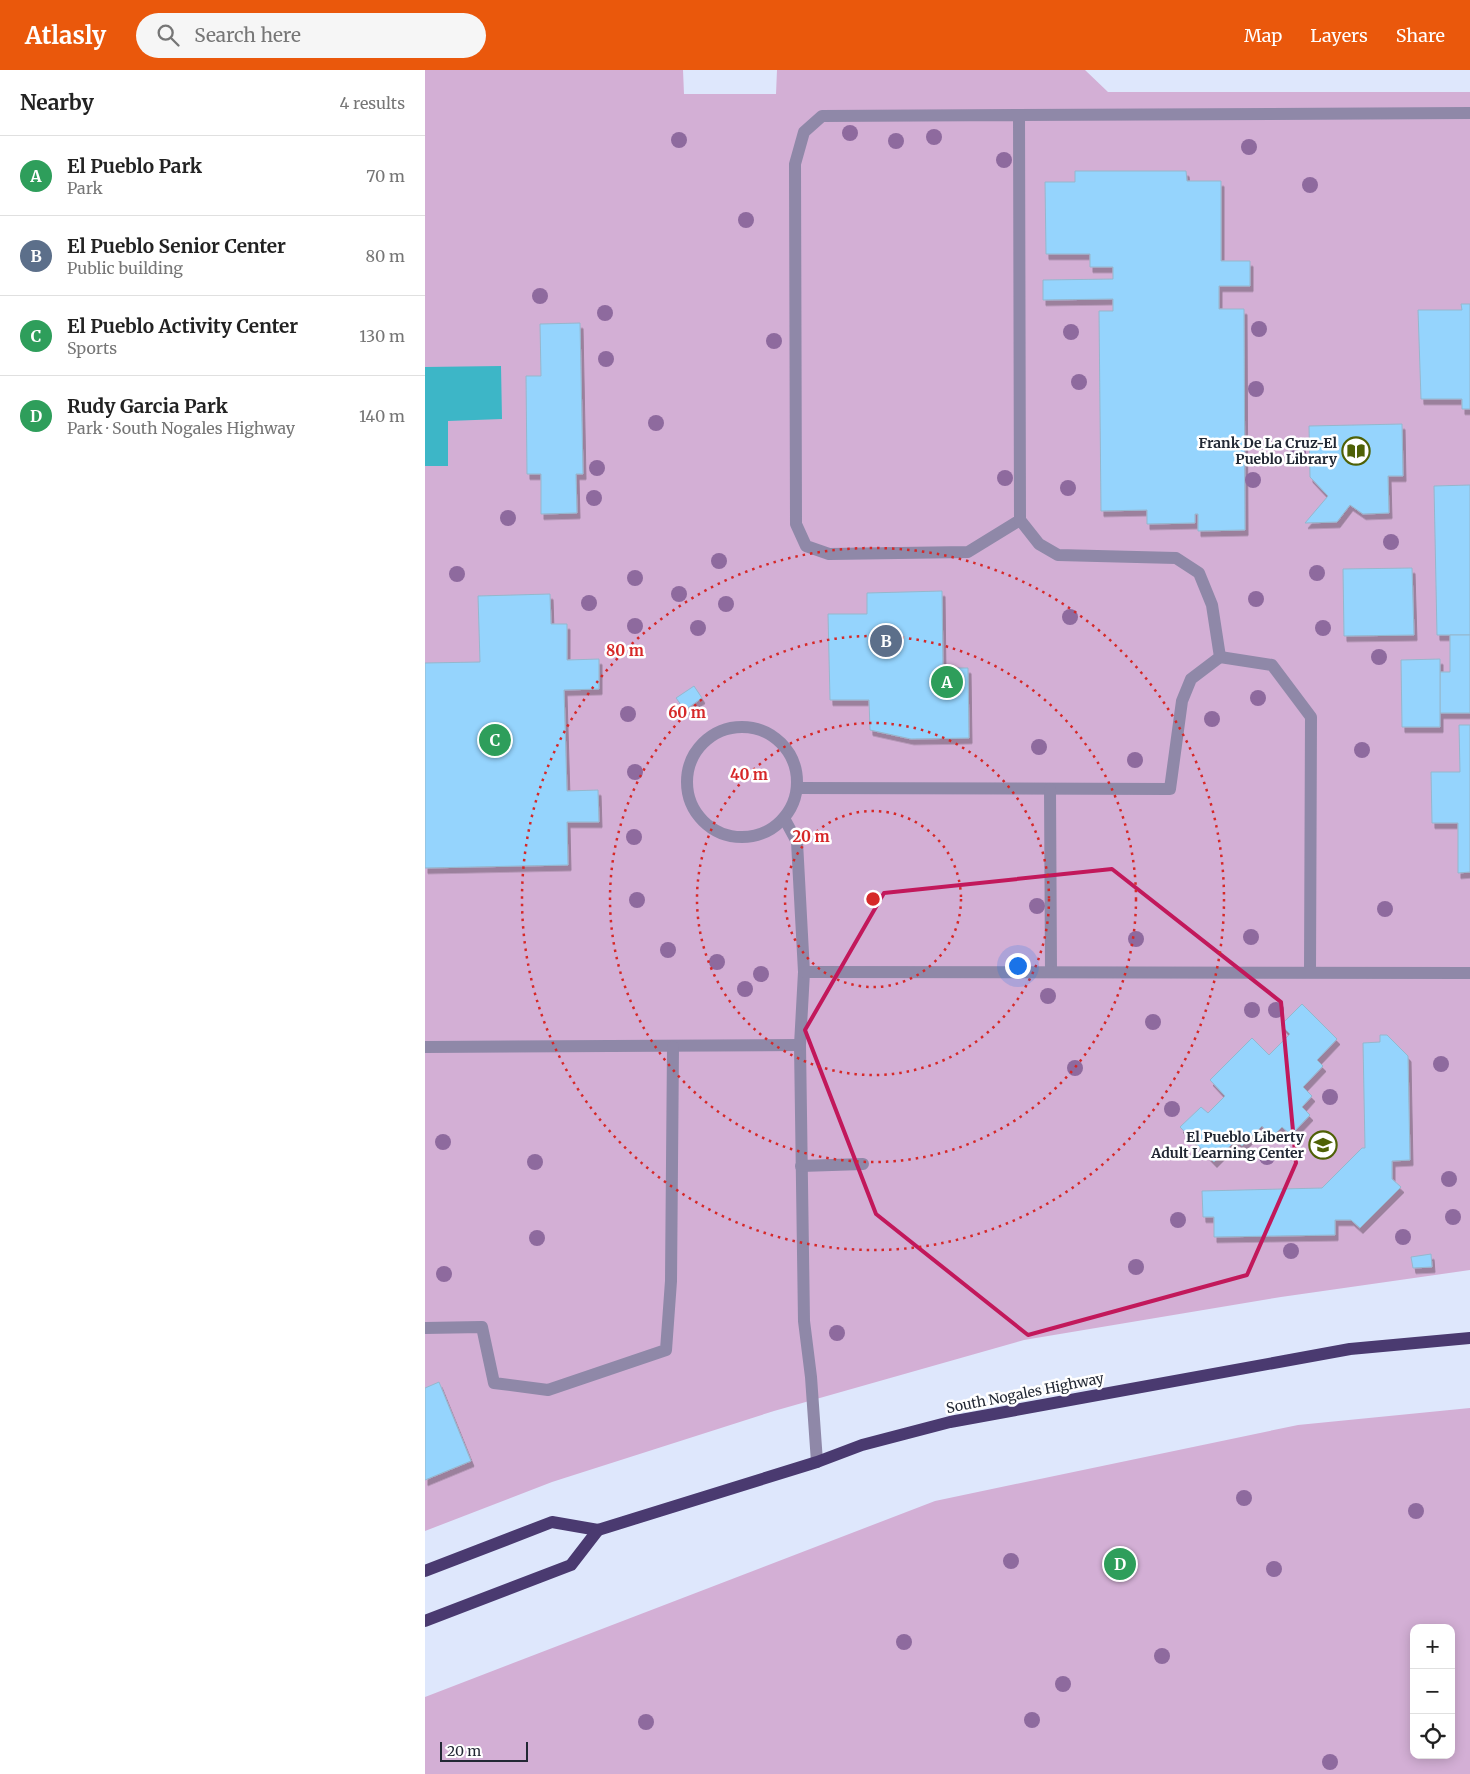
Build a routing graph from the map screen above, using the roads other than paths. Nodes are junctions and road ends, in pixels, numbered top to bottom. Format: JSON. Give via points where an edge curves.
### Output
{"nodes":[{"id":1,"x":1470,"y":113,"type":"edge"},
{"id":2,"x":1019,"y":116,"type":"junction"},
{"id":3,"x":1021,"y":520,"type":"junction"},
{"id":4,"x":1219,"y":656,"type":"junction"},
{"id":5,"x":797,"y":788,"type":"junction"},
{"id":6,"x":1050,"y":789,"type":"junction"},
{"id":7,"x":785,"y":818,"type":"junction"},
{"id":8,"x":804,"y":972,"type":"junction"},
{"id":9,"x":1051,"y":972,"type":"junction"},
{"id":10,"x":1310,"y":972,"type":"junction"},
{"id":11,"x":1470,"y":973,"type":"edge"},
{"id":12,"x":799,"y":1045,"type":"junction"},
{"id":13,"x":425,"y":1047,"type":"edge"},
{"id":14,"x":673,"y":1047,"type":"junction"},
{"id":15,"x":863,"y":1164,"type":"dead end"},
{"id":16,"x":801,"y":1166,"type":"junction"},
{"id":17,"x":425,"y":1328,"type":"edge"},
{"id":18,"x":1470,"y":1338,"type":"edge"},
{"id":19,"x":817,"y":1462,"type":"junction"},
{"id":20,"x":598,"y":1530,"type":"junction"},
{"id":21,"x":425,"y":1571,"type":"edge"},
{"id":22,"x":425,"y":1621,"type":"edge"}],
"edges":[{"from":1,"to":2,"type":"lane"},
{"from":2,"to":3,"type":"lane"},
{"from":2,"to":3,"type":"lane","via":[[822,116],[804,132],[795,164],[796,524],[806,546],[829,554],[968,552]]},
{"from":3,"to":4,"type":"lane","via":[[1039,544],[1058,555],[1176,558],[1199,572],[1212,605]]},
{"from":4,"to":6,"type":"lane","via":[[1191,679],[1182,701],[1170,789]]},
{"from":4,"to":10,"type":"lane","via":[[1272,665],[1311,717]]},
{"from":5,"to":6,"type":"lane"},
{"from":5,"to":7,"type":"lane"},
{"from":5,"to":7,"type":"lane","via":[[796,770],[789,753],[777,738],[761,729],[743,726],[725,729],[696,751],[689,768],[687,786],[692,805],[702,820],[717,831],[734,837],[753,836],[770,830]]},
{"from":6,"to":9,"type":"lane"},
{"from":7,"to":8,"type":"lane","via":[[797,842]]},
{"from":8,"to":9,"type":"lane"},
{"from":8,"to":12,"type":"lane"},
{"from":9,"to":10,"type":"lane"},
{"from":10,"to":11,"type":"lane"},
{"from":12,"to":14,"type":"lane"},
{"from":12,"to":16,"type":"lane"},
{"from":13,"to":14,"type":"lane"},
{"from":14,"to":17,"type":"lane","via":[[671,1281],[666,1350],[548,1390],[494,1384],[482,1327]]},
{"from":15,"to":16,"type":"lane"},
{"from":16,"to":19,"type":"lane","via":[[804,1321]]},
{"from":18,"to":19,"type":"main road","name":"South Nogales Highway","via":[[1351,1349],[950,1422],[862,1445]]},
{"from":19,"to":20,"type":"main road","name":"South Nogales Highway"},
{"from":20,"to":21,"type":"main road","name":"South Nogales Highway","via":[[552,1522]]},
{"from":20,"to":22,"type":"main road","via":[[571,1565]]}]}
